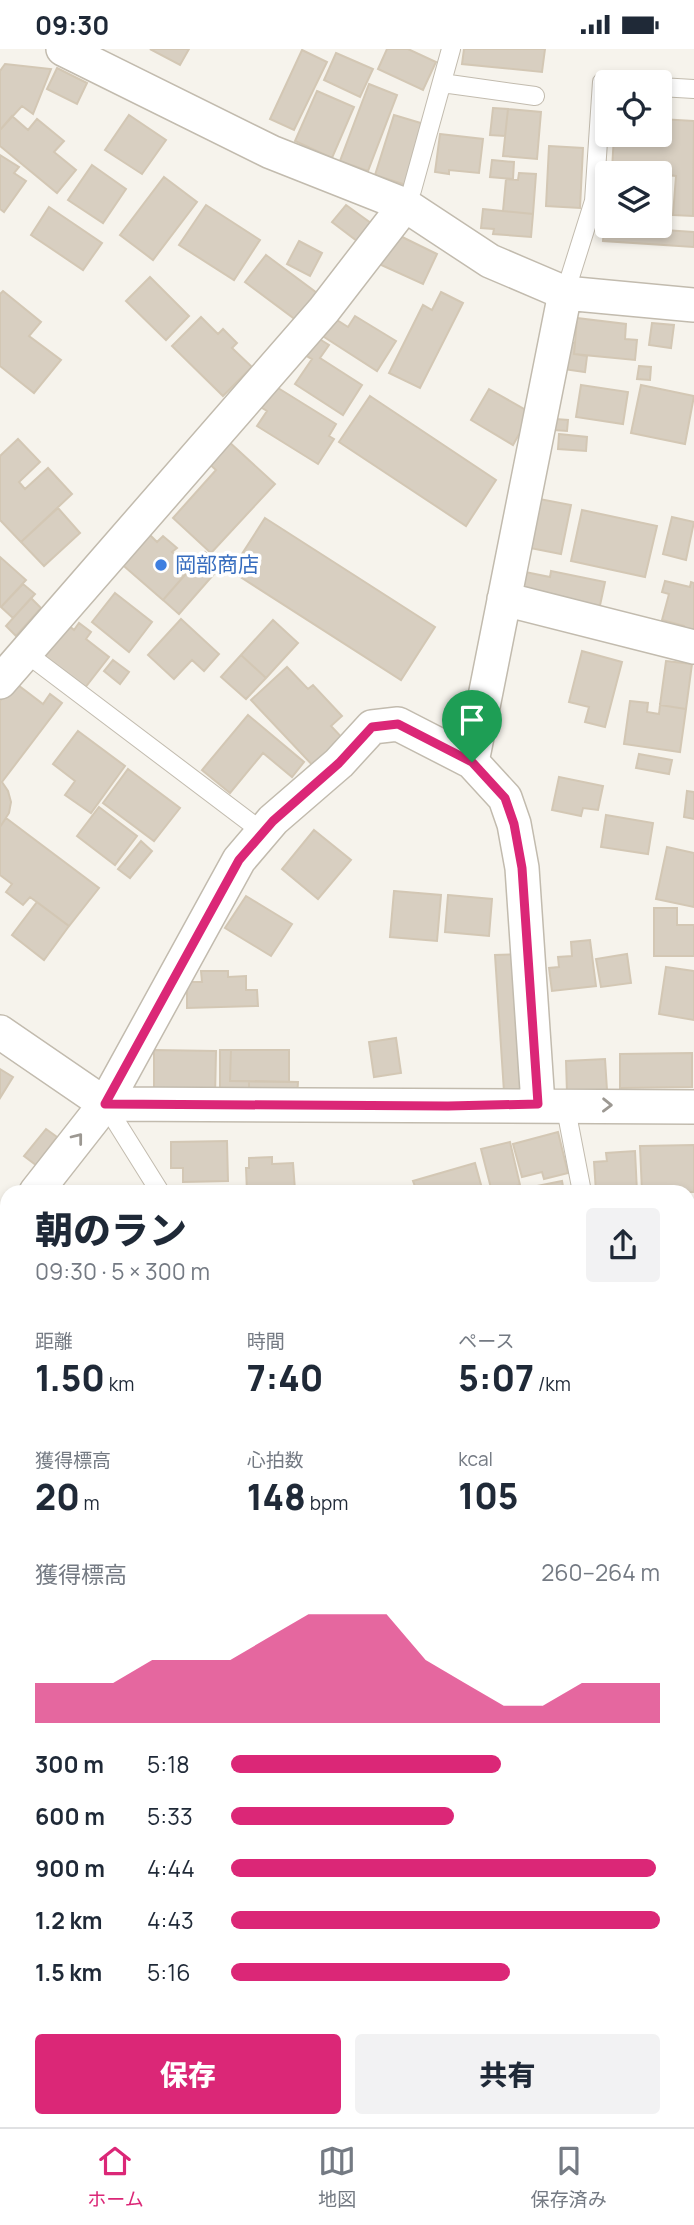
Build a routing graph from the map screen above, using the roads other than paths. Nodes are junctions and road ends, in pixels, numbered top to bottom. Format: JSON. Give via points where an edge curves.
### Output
{"nodes":[{"id":1,"x":63,"y":49,"type":"edge"},
{"id":2,"x":451,"y":49,"type":"edge"},
{"id":3,"x":442,"y":83,"type":"junction"},
{"id":4,"x":672,"y":87,"type":"edge"},
{"id":5,"x":694,"y":89,"type":"edge"},
{"id":6,"x":535,"y":96,"type":"dead end"},
{"id":7,"x":598,"y":147,"type":"edge"},
{"id":8,"x":405,"y":205,"type":"junction"},
{"id":9,"x":565,"y":293,"type":"junction"},
{"id":10,"x":694,"y":305,"type":"edge"},
{"id":11,"x":504,"y":599,"type":"junction"},
{"id":12,"x":694,"y":647,"type":"edge"},
{"id":13,"x":26,"y":653,"type":"junction"},
{"id":14,"x":0,"y":682,"type":"edge"},
{"id":15,"x":472,"y":762,"type":"junction"},
{"id":16,"x":264,"y":832,"type":"junction"},
{"id":17,"x":0,"y":1032,"type":"edge"},
{"id":18,"x":105,"y":1104,"type":"junction"},
{"id":19,"x":551,"y":1104,"type":"junction"},
{"id":20,"x":694,"y":1107,"type":"edge"},
{"id":21,"x":41,"y":1185,"type":"edge"},
{"id":22,"x":156,"y":1185,"type":"edge"},
{"id":23,"x":580,"y":1185,"type":"edge"}],
"edges":[{"from":1,"to":8,"type":"street","via":[[271,152]]},
{"from":2,"to":3,"type":"lane"},
{"from":3,"to":6,"type":"lane"},
{"from":3,"to":8,"type":"lane"},
{"from":4,"to":5,"type":"lane"},
{"from":7,"to":9,"type":"lane","via":[[594,201]]},
{"from":8,"to":9,"type":"street","via":[[490,261]]},
{"from":8,"to":13,"type":"street","via":[[324,310]]},
{"from":9,"to":10,"type":"street"},
{"from":9,"to":11,"type":"street"},
{"from":11,"to":12,"type":"street"},
{"from":11,"to":15,"type":"street"},
{"from":13,"to":14,"type":"street"},
{"from":13,"to":16,"type":"lane"},
{"from":15,"to":16,"type":"street","via":[[398,724],[372,727]]},
{"from":15,"to":19,"type":"street","via":[[505,798],[514,824]]},
{"from":16,"to":18,"type":"street","via":[[239,860]]},
{"from":17,"to":18,"type":"street"},
{"from":18,"to":19,"type":"street"},
{"from":21,"to":18,"type":"street","one_way":true},
{"from":18,"to":22,"type":"lane"},
{"from":19,"to":20,"type":"street","one_way":true},
{"from":19,"to":23,"type":"lane"}]}
